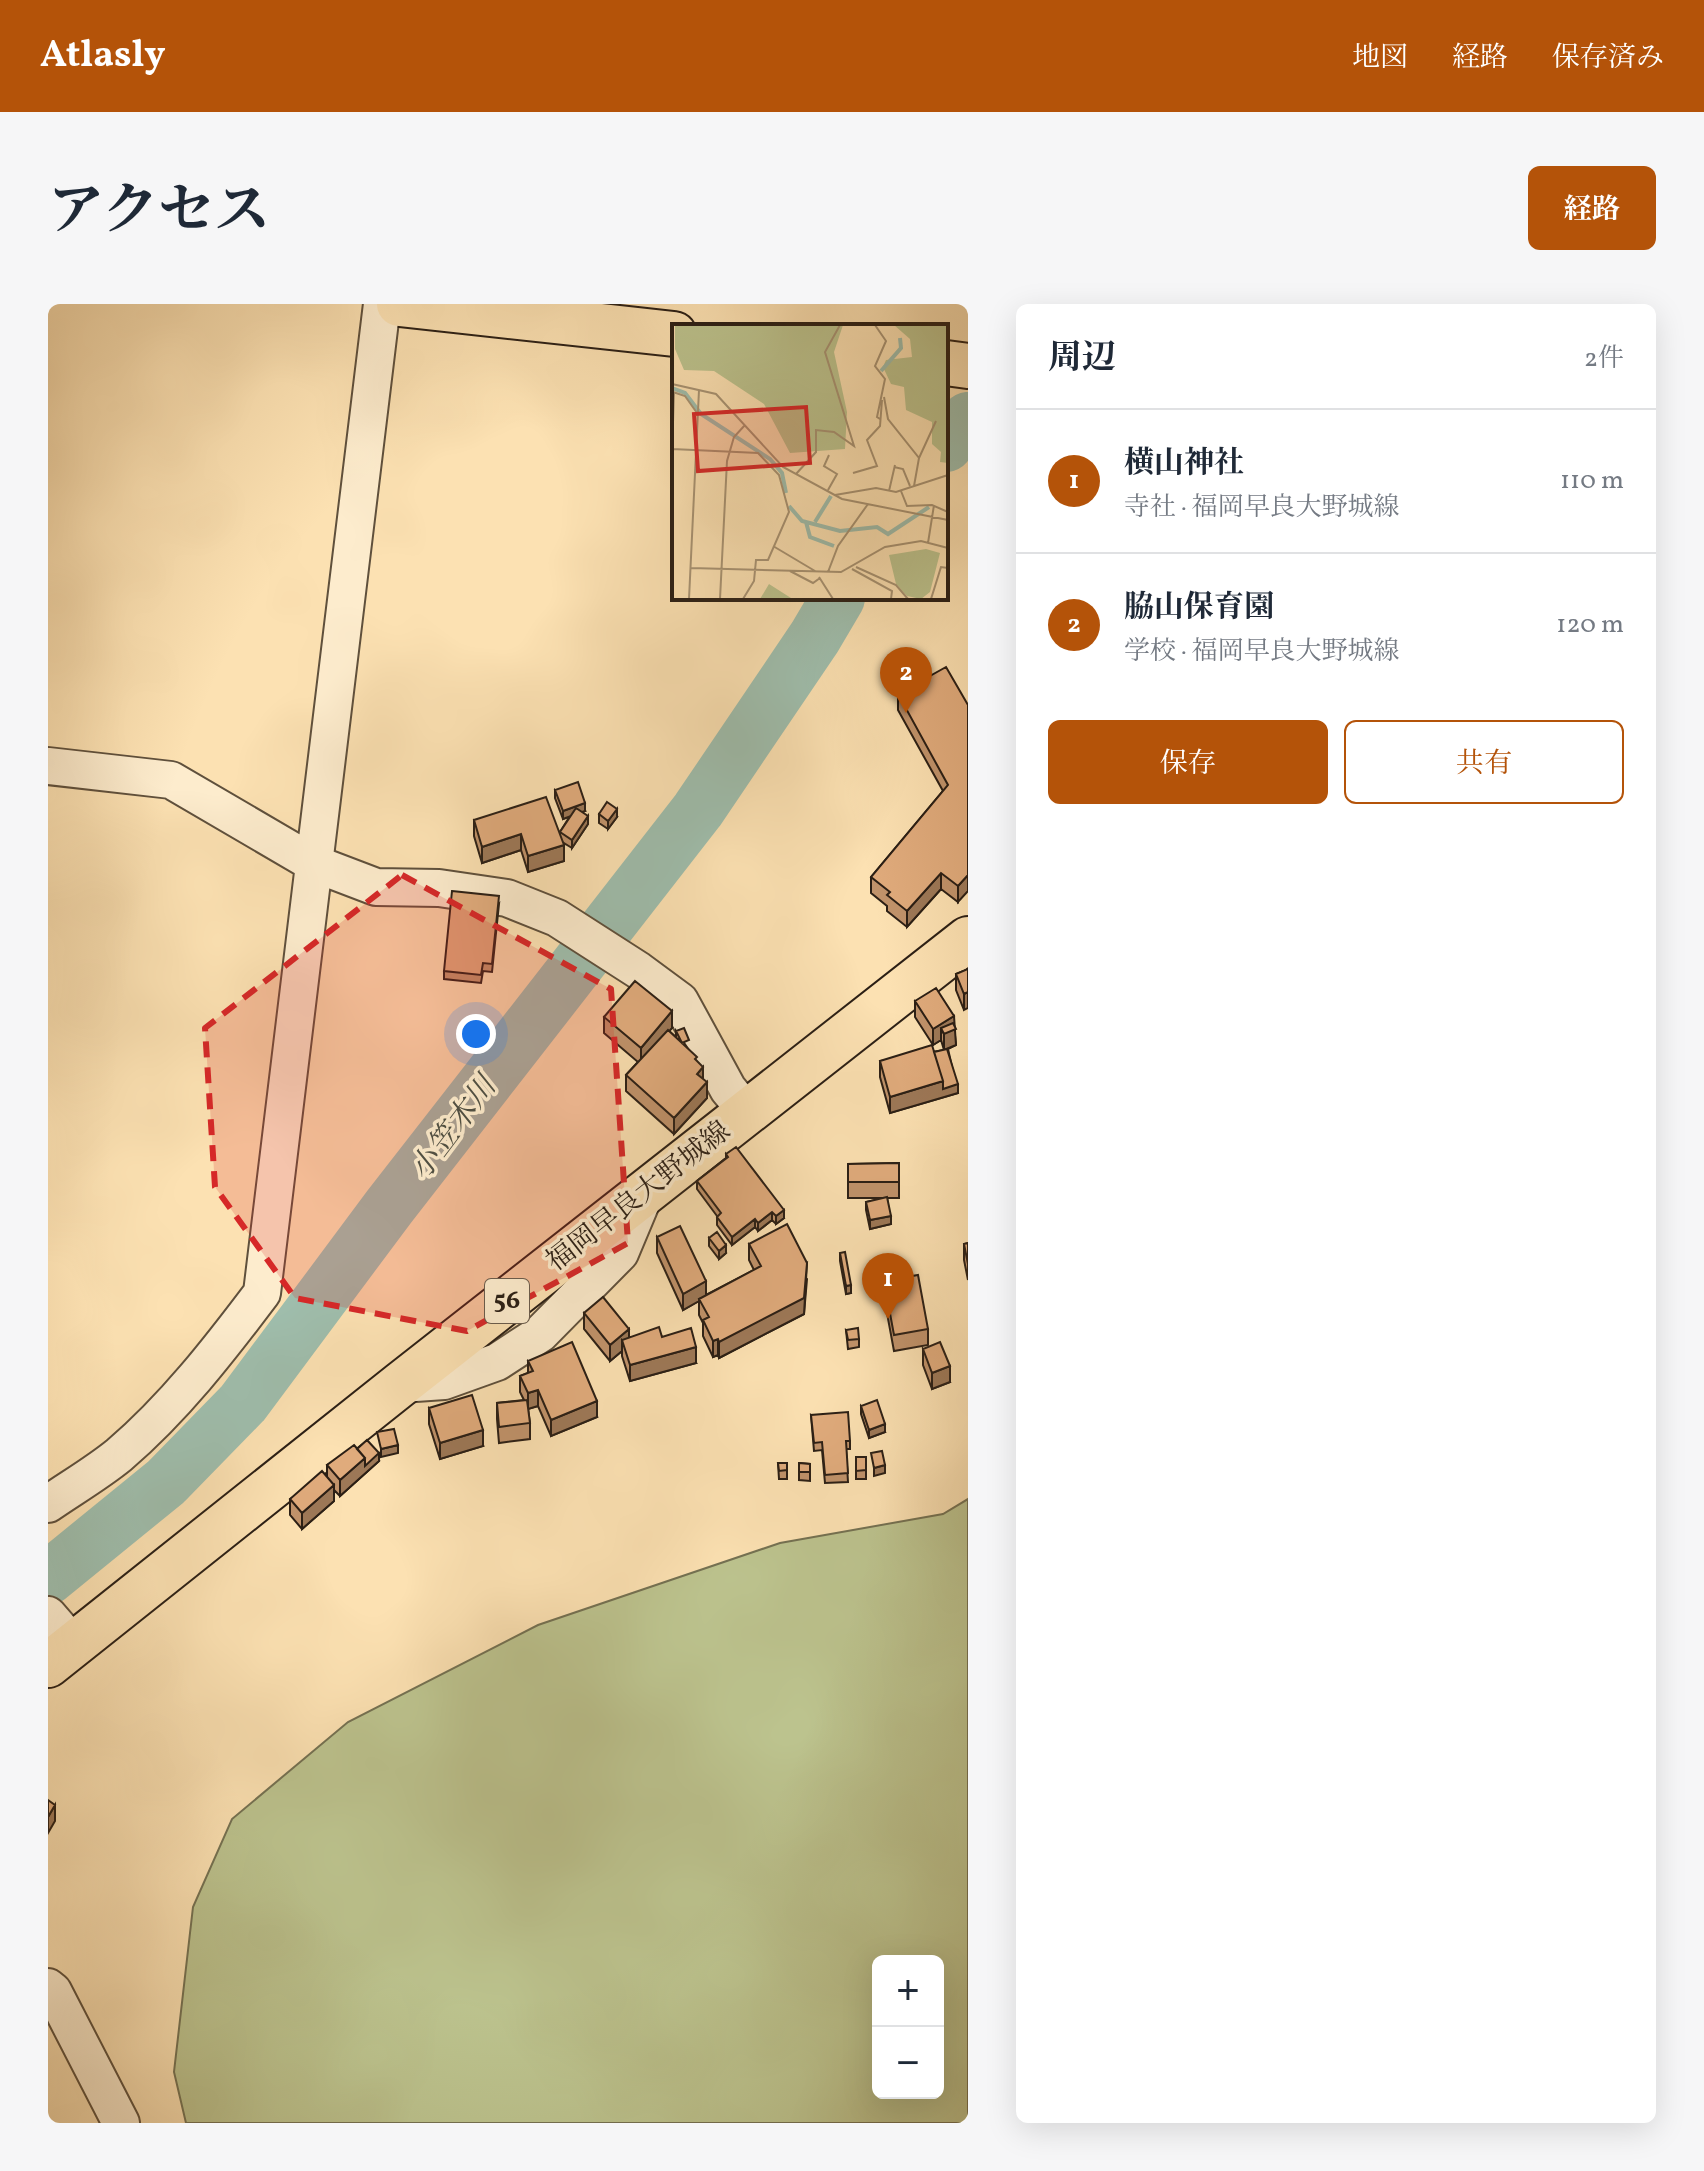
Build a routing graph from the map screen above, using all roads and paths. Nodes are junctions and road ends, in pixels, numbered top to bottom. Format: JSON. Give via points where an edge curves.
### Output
{"nodes":[{"id":1,"x":382,"y":304,"type":"edge"},
{"id":2,"x":399,"y":304,"type":"edge"},
{"id":3,"x":672,"y":334,"type":"edge"},
{"id":4,"x":948,"y":363,"type":"edge"},
{"id":5,"x":968,"y":366,"type":"edge"},
{"id":6,"x":48,"y":766,"type":"edge"},
{"id":7,"x":313,"y":863,"type":"junction"},
{"id":8,"x":968,"y":939,"type":"edge"},
{"id":9,"x":747,"y":1112,"type":"junction"},
{"id":10,"x":48,"y":1504,"type":"edge"},
{"id":11,"x":56,"y":1642,"type":"edge"},
{"id":12,"x":48,"y":1987,"type":"edge"},
{"id":13,"x":121,"y":2123,"type":"edge"}],
"edges":[{"from":1,"to":7,"type":"street"},
{"from":2,"to":3,"type":"main road"},
{"from":4,"to":5,"type":"main road"},
{"from":6,"to":7,"type":"street","via":[[171,780]]},
{"from":7,"to":9,"type":"street","via":[[376,887],[439,888],[507,898],[557,918],[680,1001],[728,1089]]},
{"from":7,"to":10,"type":"street","via":[[262,1293],[168,1407],[119,1455]]},
{"from":8,"to":9,"type":"main road","name":"福岡早良大野城線","number":"56"},
{"from":9,"to":11,"type":"main road","name":"福岡早良大野城線","number":"56","via":[[401,1384]]},
{"from":12,"to":13,"type":"street"}]}
